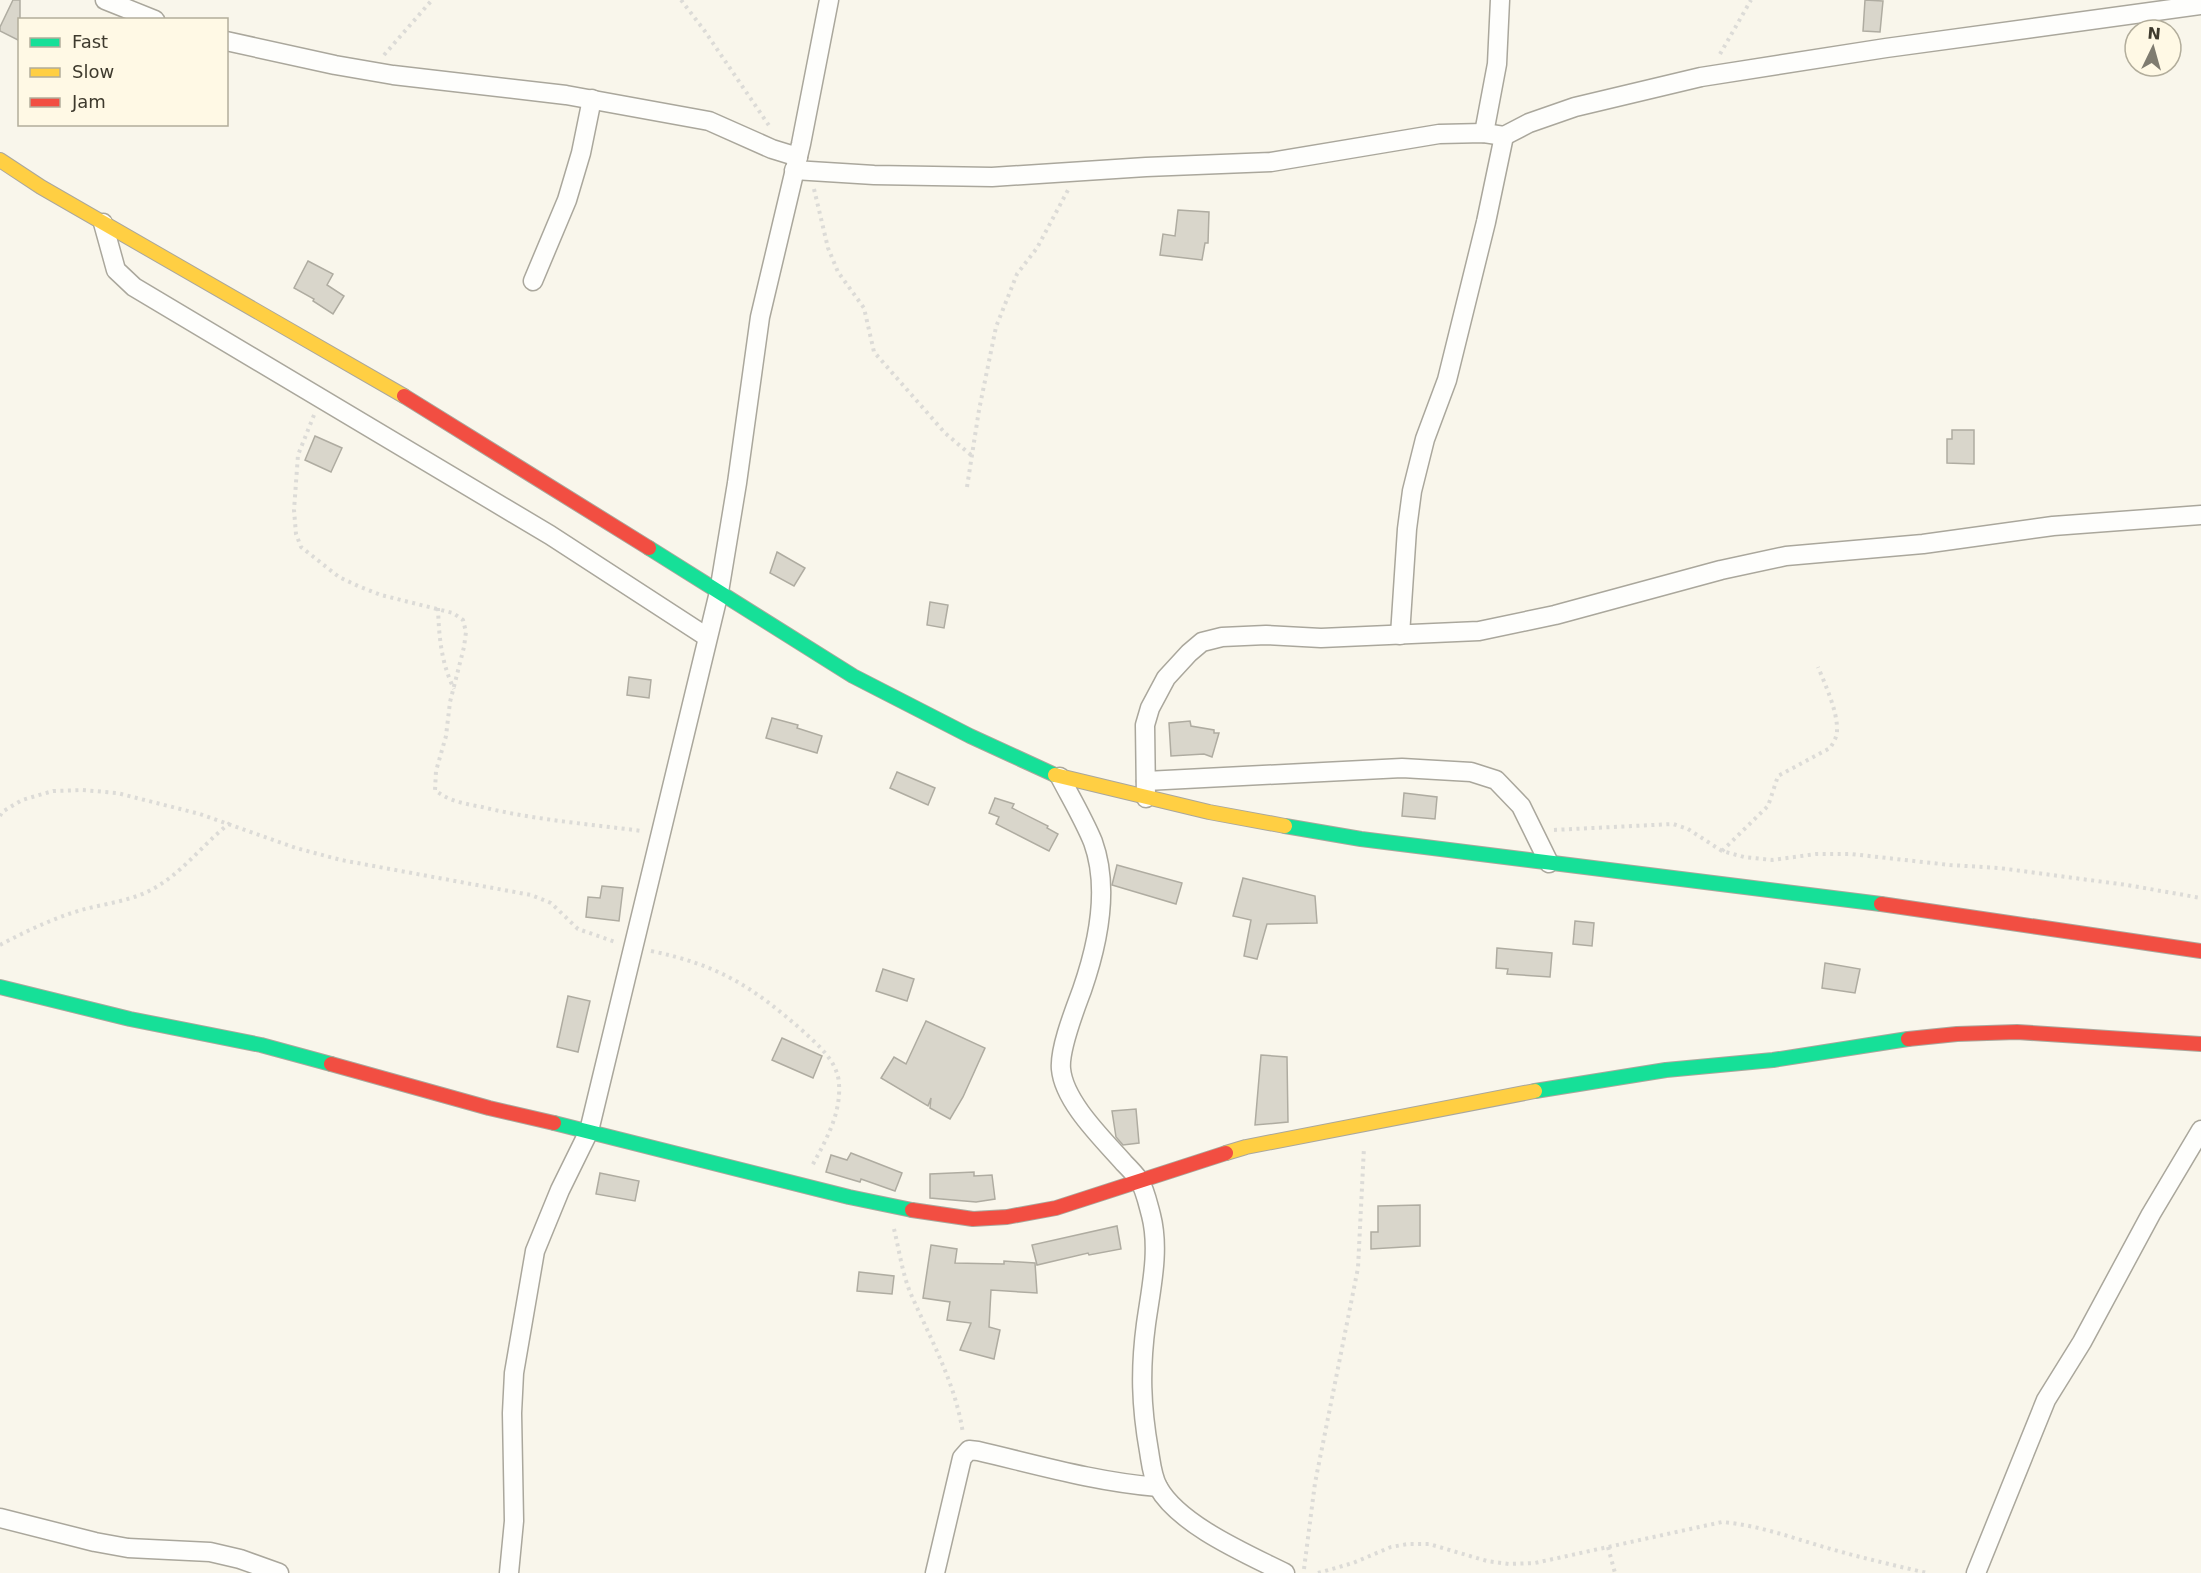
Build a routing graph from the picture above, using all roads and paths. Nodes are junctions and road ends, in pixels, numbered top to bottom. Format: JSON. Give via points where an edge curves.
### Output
{"nodes":[{"id":1,"x":105,"y":0,"type":"edge"},
{"id":2,"x":432,"y":0,"type":"edge"},
{"id":3,"x":681,"y":0,"type":"edge"},
{"id":4,"x":829,"y":0,"type":"edge"},
{"id":5,"x":1500,"y":0,"type":"edge"},
{"id":6,"x":1750,"y":0,"type":"edge"},
{"id":7,"x":2201,"y":5,"type":"edge"},
{"id":8,"x":149,"y":18,"type":"edge"},
{"id":9,"x":228,"y":41,"type":"edge"},
{"id":10,"x":369,"y":71,"type":"junction"},
{"id":11,"x":1709,"y":76,"type":"junction"},
{"id":12,"x":592,"y":99,"type":"junction"},
{"id":13,"x":1484,"y":132,"type":"junction"},
{"id":14,"x":1504,"y":136,"type":"junction"},
{"id":15,"x":0,"y":160,"type":"edge"},
{"id":16,"x":797,"y":163,"type":"junction"},
{"id":17,"x":1079,"y":171,"type":"junction"},
{"id":18,"x":103,"y":223,"type":"junction"},
{"id":19,"x":533,"y":281,"type":"dead end"},
{"id":20,"x":322,"y":398,"type":"junction"},
{"id":21,"x":971,"y":455,"type":"junction"},
{"id":22,"x":967,"y":487,"type":"dead end"},
{"id":23,"x":2201,"y":515,"type":"edge"},
{"id":24,"x":718,"y":592,"type":"junction"},
{"id":25,"x":438,"y":608,"type":"junction"},
{"id":26,"x":1400,"y":635,"type":"junction"},
{"id":27,"x":708,"y":637,"type":"junction"},
{"id":28,"x":1818,"y":667,"type":"dead end"},
{"id":29,"x":454,"y":689,"type":"junction"},
{"id":30,"x":1060,"y":777,"type":"junction"},
{"id":31,"x":1146,"y":789,"type":"junction"},
{"id":32,"x":0,"y":816,"type":"edge"},
{"id":33,"x":230,"y":824,"type":"junction"},
{"id":34,"x":1533,"y":830,"type":"junction"},
{"id":35,"x":661,"y":834,"type":"junction"},
{"id":36,"x":1722,"y":851,"type":"junction"},
{"id":37,"x":1549,"y":863,"type":"junction"},
{"id":38,"x":2201,"y":898,"type":"edge"},
{"id":39,"x":0,"y":945,"type":"edge"},
{"id":40,"x":633,"y":947,"type":"junction"},
{"id":41,"x":2201,"y":951,"type":"edge"},
{"id":42,"x":0,"y":987,"type":"edge"},
{"id":43,"x":2201,"y":1044,"type":"edge"},
{"id":44,"x":1365,"y":1123,"type":"junction"},
{"id":45,"x":2201,"y":1130,"type":"edge"},
{"id":46,"x":589,"y":1131,"type":"junction"},
{"id":47,"x":1140,"y":1181,"type":"junction"},
{"id":48,"x":801,"y":1185,"type":"junction"},
{"id":49,"x":890,"y":1205,"type":"junction"},
{"id":50,"x":965,"y":1453,"type":"junction"},
{"id":51,"x":1158,"y":1486,"type":"junction"},
{"id":52,"x":0,"y":1518,"type":"edge"},
{"id":53,"x":1608,"y":1547,"type":"junction"},
{"id":54,"x":279,"y":1573,"type":"edge"},
{"id":55,"x":509,"y":1573,"type":"edge"},
{"id":56,"x":935,"y":1573,"type":"edge"},
{"id":57,"x":1286,"y":1573,"type":"edge"},
{"id":58,"x":1304,"y":1573,"type":"edge"},
{"id":59,"x":1318,"y":1573,"type":"edge"},
{"id":60,"x":1615,"y":1573,"type":"edge"},
{"id":61,"x":1927,"y":1573,"type":"edge"},
{"id":62,"x":1976,"y":1573,"type":"edge"}],
"edges":[{"from":1,"to":8,"type":"street"},
{"from":2,"to":10,"type":"path"},
{"from":3,"to":16,"type":"path"},
{"from":4,"to":16,"type":"street"},
{"from":5,"to":13,"type":"street","via":[[1497,64]]},
{"from":6,"to":11,"type":"path"},
{"from":7,"to":11,"type":"street"},
{"from":9,"to":10,"type":"street"},
{"from":10,"to":12,"type":"street"},
{"from":11,"to":14,"type":"street","via":[[1575,107]]},
{"from":12,"to":16,"type":"street","via":[[709,121]]},
{"from":12,"to":19,"type":"street","via":[[567,200]]},
{"from":13,"to":14,"type":"street"},
{"from":13,"to":17,"type":"street","via":[[1438,134],[1270,162]]},
{"from":14,"to":26,"type":"street","via":[[1447,380],[1425,439],[1412,491]]},
{"from":15,"to":18,"type":"main road"},
{"from":16,"to":17,"type":"street","via":[[874,175],[992,177]]},
{"from":16,"to":21,"type":"path","via":[[838,272],[864,308],[874,352],[945,432]]},
{"from":16,"to":24,"type":"street","via":[[760,317]]},
{"from":17,"to":21,"type":"path","via":[[1037,248],[1017,274],[996,327]]},
{"from":18,"to":20,"type":"street","via":[[116,270],[134,287]]},
{"from":18,"to":24,"type":"main road","via":[[416,403]]},
{"from":20,"to":25,"type":"path","via":[[298,455],[294,510],[301,547],[357,586]]},
{"from":20,"to":27,"type":"street","via":[[550,535]]},
{"from":21,"to":22,"type":"path"},
{"from":23,"to":26,"type":"street","via":[[2053,525],[1923,544],[1786,556],[1490,629]]},
{"from":24,"to":27,"type":"street"},
{"from":24,"to":30,"type":"main road","via":[[853,676]]},
{"from":25,"to":29,"type":"path","via":[[442,657]]},
{"from":25,"to":29,"type":"path","via":[[463,620],[466,632]]},
{"from":26,"to":31,"type":"street","via":[[1266,635],[1202,642],[1166,678],[1150,708],[1145,725]]},
{"from":27,"to":35,"type":"street"},
{"from":28,"to":36,"type":"path","via":[[1836,719],[1835,741],[1830,748],[1778,776],[1768,807]]},
{"from":29,"to":35,"type":"path","via":[[434,782],[441,795],[532,818]]},
{"from":30,"to":31,"type":"main road"},
{"from":30,"to":47,"type":"street","via":[[1092,841],[1101,886],[1093,959],[1060,1068],[1073,1101]]},
{"from":31,"to":34,"type":"street","via":[[1402,768],[1471,772],[1496,780],[1521,806]]},
{"from":31,"to":37,"type":"main road","via":[[1209,812],[1361,839]]},
{"from":32,"to":33,"type":"path","via":[[22,800],[53,791],[82,790],[117,793]]},
{"from":33,"to":39,"type":"path","via":[[161,884],[140,895],[46,922]]},
{"from":33,"to":40,"type":"path","via":[[341,860],[531,895],[551,903],[578,929]]},
{"from":34,"to":36,"type":"path","via":[[1673,825],[1689,829]]},
{"from":34,"to":37,"type":"street"},
{"from":35,"to":40,"type":"street"},
{"from":36,"to":38,"type":"path","via":[[1772,860],[1851,854],[2000,868]]},
{"from":37,"to":41,"type":"main road","via":[[1835,898]]},
{"from":40,"to":46,"type":"street"},
{"from":40,"to":48,"type":"path","via":[[702,964],[741,982],[768,1001],[833,1061],[840,1082],[830,1134]]},
{"from":42,"to":46,"type":"main road","via":[[261,1045],[489,1108]]},
{"from":43,"to":44,"type":"main road","via":[[2017,1032],[1957,1034],[1598,1080]]},
{"from":44,"to":47,"type":"main road","via":[[1246,1147]]},
{"from":44,"to":58,"type":"path","via":[[1358,1268],[1317,1474]]},
{"from":45,"to":62,"type":"street","via":[[2046,1400]]},
{"from":46,"to":48,"type":"main road"},
{"from":46,"to":55,"type":"street","via":[[535,1251],[514,1373],[514,1521]]},
{"from":47,"to":49,"type":"main road","via":[[1056,1208],[1007,1216],[973,1219]]},
{"from":47,"to":51,"type":"street","via":[[1155,1246],[1141,1396]]},
{"from":48,"to":49,"type":"main road"},
{"from":49,"to":50,"type":"path","via":[[909,1289],[958,1408]]},
{"from":50,"to":51,"type":"street","via":[[978,1450],[1070,1474]]},
{"from":50,"to":56,"type":"street"},
{"from":51,"to":57,"type":"street","via":[[1189,1520]]},
{"from":52,"to":54,"type":"street","via":[[128,1548],[210,1552]]},
{"from":53,"to":59,"type":"path","via":[[1534,1563],[1509,1563],[1470,1557],[1428,1544],[1408,1544]]},
{"from":53,"to":60,"type":"path"},
{"from":53,"to":61,"type":"path","via":[[1722,1522],[1745,1524]]}]}
